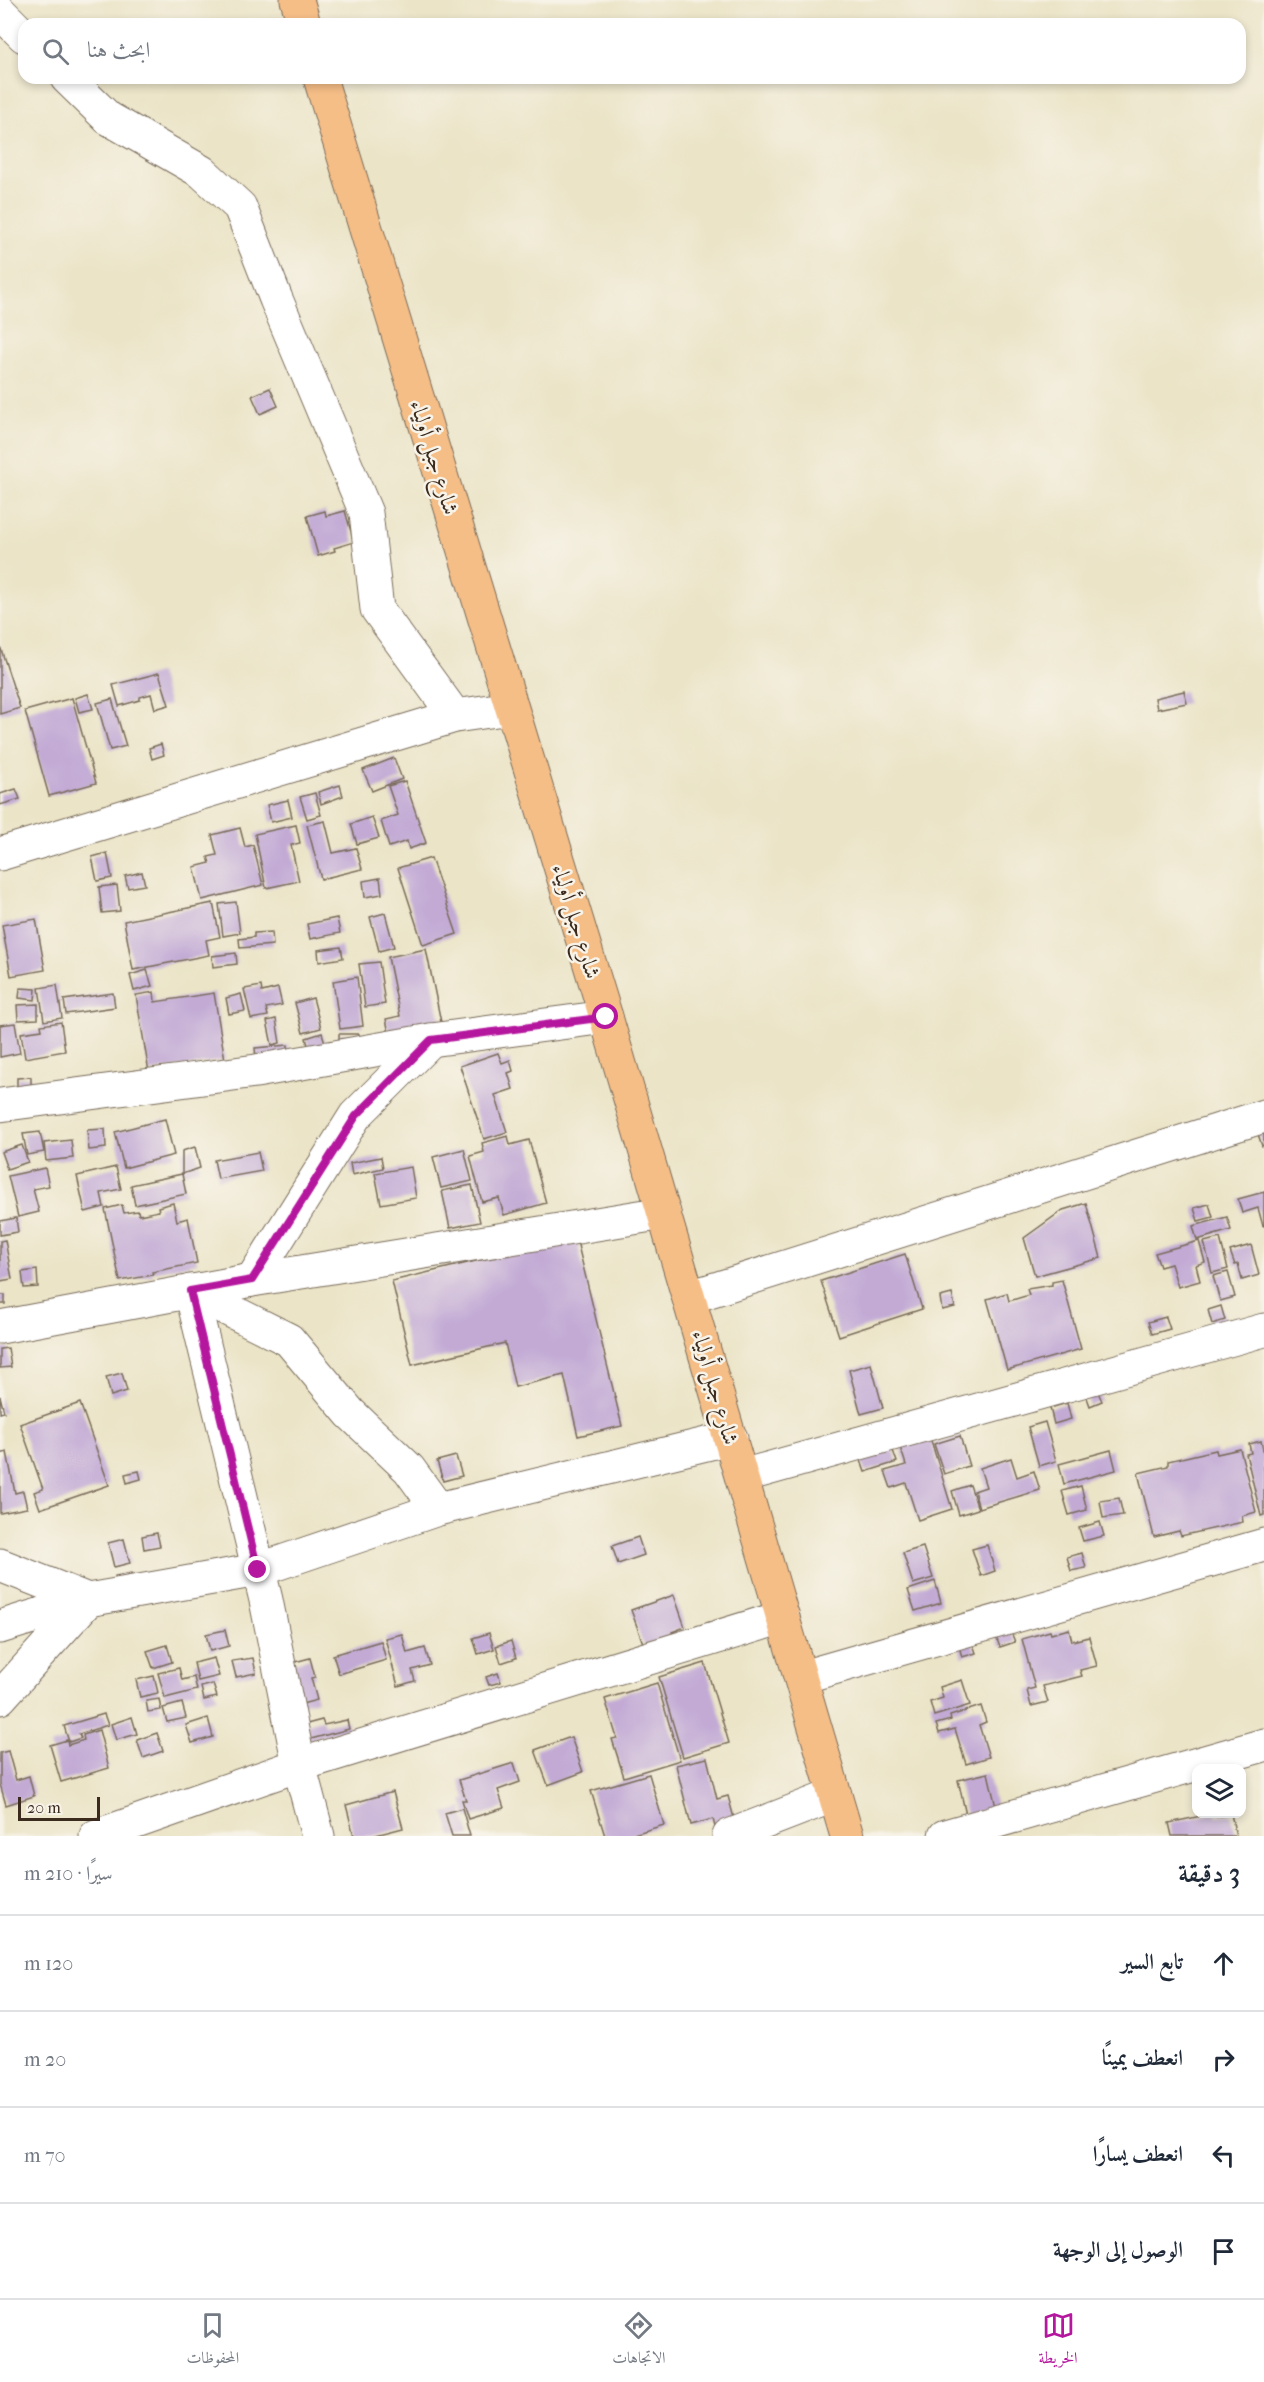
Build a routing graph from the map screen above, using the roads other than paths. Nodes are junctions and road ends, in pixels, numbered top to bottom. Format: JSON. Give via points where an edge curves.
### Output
{"nodes":[{"id":1,"x":297,"y":0,"type":"edge"},
{"id":2,"x":0,"y":12,"type":"edge"},
{"id":3,"x":302,"y":18,"type":"edge"},
{"id":4,"x":18,"y":30,"type":"edge"},
{"id":5,"x":73,"y":84,"type":"edge"},
{"id":6,"x":322,"y":84,"type":"edge"},
{"id":7,"x":511,"y":708,"type":"junction"},
{"id":8,"x":455,"y":716,"type":"junction"},
{"id":9,"x":0,"y":854,"type":"edge"},
{"id":10,"x":606,"y":1017,"type":"junction"},
{"id":11,"x":431,"y":1040,"type":"junction"},
{"id":12,"x":0,"y":1105,"type":"edge"},
{"id":13,"x":1264,"y":1116,"type":"edge"},
{"id":14,"x":664,"y":1213,"type":"junction"},
{"id":15,"x":252,"y":1280,"type":"junction"},
{"id":16,"x":190,"y":1291,"type":"junction"},
{"id":17,"x":690,"y":1296,"type":"junction"},
{"id":18,"x":0,"y":1327,"type":"edge"},
{"id":19,"x":1264,"y":1330,"type":"edge"},
{"id":20,"x":731,"y":1438,"type":"junction"},
{"id":21,"x":742,"y":1476,"type":"junction"},
{"id":22,"x":438,"y":1509,"type":"junction"},
{"id":23,"x":1264,"y":1545,"type":"edge"},
{"id":24,"x":0,"y":1565,"type":"edge"},
{"id":25,"x":258,"y":1570,"type":"junction"},
{"id":26,"x":88,"y":1600,"type":"junction"},
{"id":27,"x":783,"y":1617,"type":"junction"},
{"id":28,"x":0,"y":1627,"type":"edge"},
{"id":29,"x":802,"y":1677,"type":"junction"},
{"id":30,"x":0,"y":1698,"type":"edge"},
{"id":31,"x":1264,"y":1745,"type":"edge"},
{"id":32,"x":298,"y":1765,"type":"junction"},
{"id":33,"x":835,"y":1796,"type":"junction"},
{"id":34,"x":96,"y":1836,"type":"edge"},
{"id":35,"x":318,"y":1836,"type":"edge"},
{"id":36,"x":729,"y":1836,"type":"edge"},
{"id":37,"x":847,"y":1836,"type":"edge"},
{"id":38,"x":945,"y":1836,"type":"edge"}],
"edges":[{"from":1,"to":3,"type":"highway"},
{"from":2,"to":4,"type":"street"},
{"from":5,"to":8,"type":"street","via":[[108,118],[202,172],[240,207],[366,513],[378,609]]},
{"from":6,"to":7,"type":"highway","name":"شارع جبل أولياء"},
{"from":7,"to":8,"type":"street"},
{"from":7,"to":10,"type":"highway","name":"شارع جبل أولياء"},
{"from":8,"to":9,"type":"street"},
{"from":10,"to":11,"type":"street"},
{"from":10,"to":14,"type":"highway","name":"شارع جبل أولياء"},
{"from":11,"to":12,"type":"street","via":[[256,1071]]},
{"from":11,"to":15,"type":"street","via":[[356,1116]]},
{"from":13,"to":17,"type":"street"},
{"from":14,"to":15,"type":"street"},
{"from":14,"to":17,"type":"highway","name":"شارع جبل أولياء"},
{"from":15,"to":16,"type":"street"},
{"from":16,"to":18,"type":"street"},
{"from":16,"to":22,"type":"street","via":[[289,1340],[350,1413],[409,1469]]},
{"from":16,"to":25,"type":"street"},
{"from":17,"to":20,"type":"highway","name":"شارع جبل أولياء"},
{"from":19,"to":21,"type":"street"},
{"from":20,"to":21,"type":"highway","name":"شارع جبل أولياء"},
{"from":20,"to":22,"type":"street"},
{"from":21,"to":27,"type":"highway","name":"شارع جبل أولياء"},
{"from":22,"to":25,"type":"street"},
{"from":23,"to":29,"type":"street"},
{"from":24,"to":26,"type":"street"},
{"from":25,"to":26,"type":"street"},
{"from":25,"to":32,"type":"street"},
{"from":26,"to":28,"type":"street"},
{"from":26,"to":30,"type":"street"},
{"from":27,"to":29,"type":"highway","name":"شارع جبل أولياء"},
{"from":27,"to":32,"type":"street"},
{"from":29,"to":33,"type":"highway","name":"شارع جبل أولياء"},
{"from":31,"to":38,"type":"street"},
{"from":32,"to":34,"type":"street"},
{"from":32,"to":35,"type":"street"},
{"from":33,"to":36,"type":"street"},
{"from":33,"to":37,"type":"highway","name":"شارع جبل أولياء"}]}
